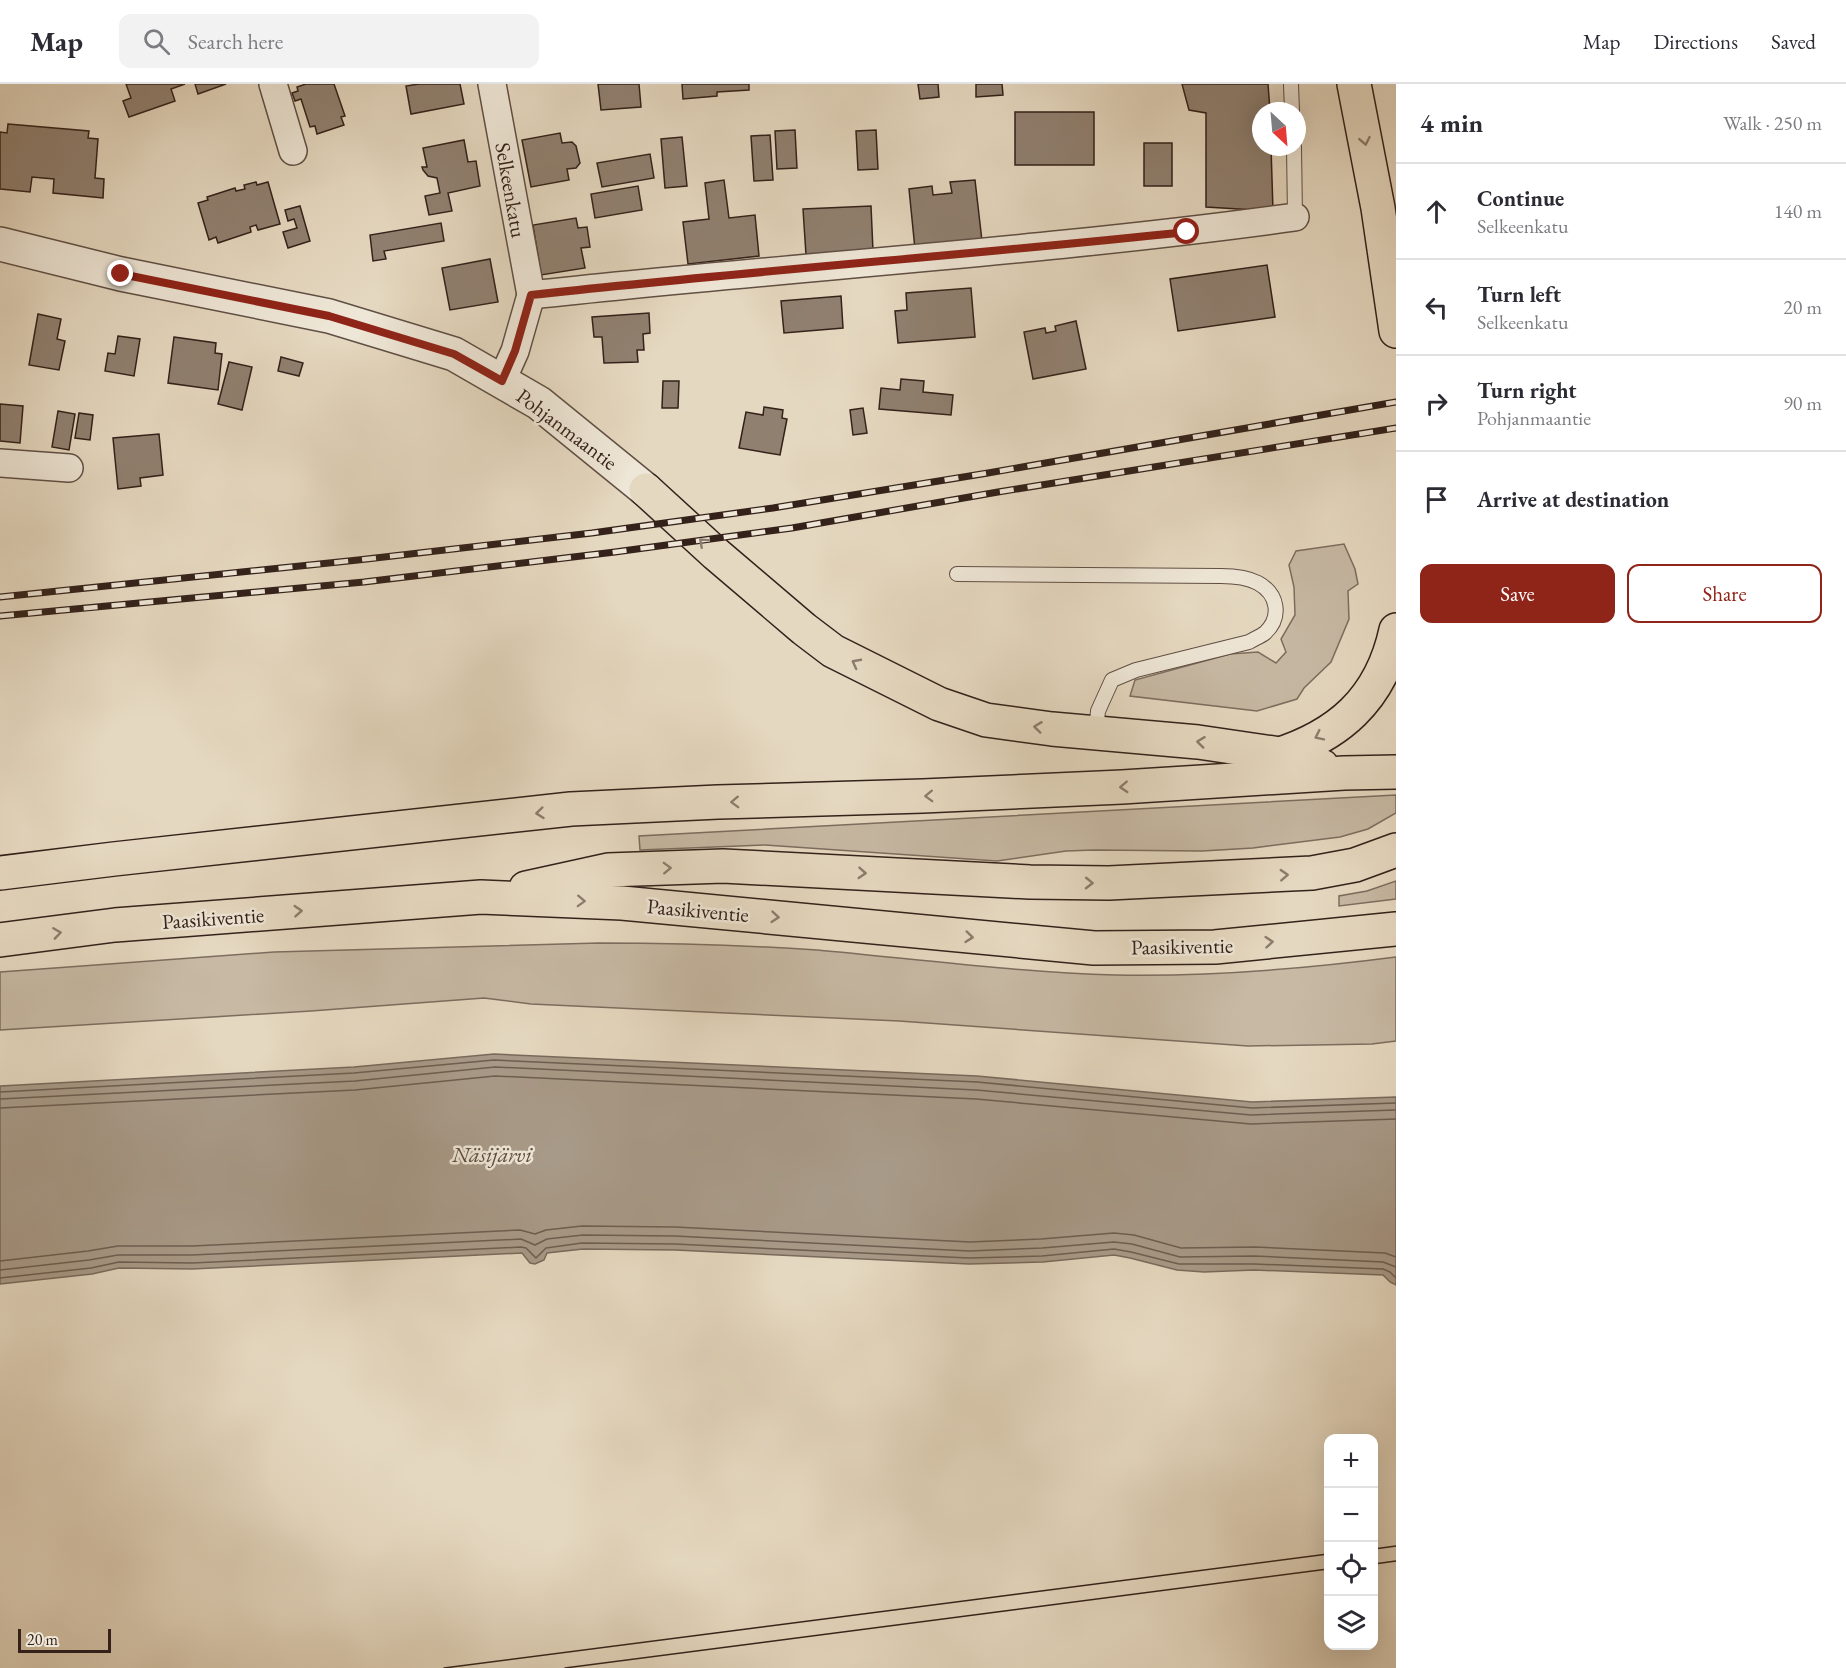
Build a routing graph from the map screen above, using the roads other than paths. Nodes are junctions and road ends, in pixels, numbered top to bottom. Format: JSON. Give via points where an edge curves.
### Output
{"nodes":[{"id":1,"x":273,"y":84,"type":"edge"},
{"id":2,"x":492,"y":84,"type":"edge"},
{"id":3,"x":1292,"y":84,"type":"edge"},
{"id":4,"x":1354,"y":84,"type":"edge"},
{"id":5,"x":1292,"y":102,"type":"edge"},
{"id":6,"x":294,"y":151,"type":"dead end"},
{"id":7,"x":1293,"y":156,"type":"edge"},
{"id":8,"x":1295,"y":217,"type":"joint"},
{"id":9,"x":0,"y":244,"type":"edge"},
{"id":10,"x":531,"y":295,"type":"junction"},
{"id":11,"x":1396,"y":330,"type":"edge"},
{"id":12,"x":502,"y":381,"type":"junction"},
{"id":13,"x":0,"y":463,"type":"edge"},
{"id":14,"x":69,"y":468,"type":"dead end"},
{"id":15,"x":646,"y":490,"type":"joint"},
{"id":16,"x":957,"y":574,"type":"dead end"},
{"id":17,"x":1396,"y":630,"type":"edge"},
{"id":18,"x":1096,"y":733,"type":"junction"},
{"id":19,"x":1280,"y":754,"type":"junction"},
{"id":20,"x":1396,"y":772,"type":"edge"},
{"id":21,"x":1344,"y":773,"type":"junction"},
{"id":22,"x":1183,"y":783,"type":"junction"},
{"id":23,"x":1396,"y":850,"type":"edge"},
{"id":24,"x":0,"y":873,"type":"edge"},
{"id":25,"x":481,"y":897,"type":"junction"},
{"id":26,"x":1396,"y":929,"type":"edge"},
{"id":27,"x":0,"y":940,"type":"edge"}],
"edges":[{"from":1,"to":6,"type":"street"},
{"from":2,"to":10,"type":"street","name":"Selkeenkatu"},
{"from":3,"to":5,"type":"lane"},
{"from":4,"to":11,"type":"highway","one_way":true},
{"from":7,"to":8,"type":"lane"},
{"from":8,"to":10,"type":"street","via":[[1050,246]]},
{"from":9,"to":12,"type":"street","name":"Pohjanmaantie","via":[[121,274],[329,316],[454,354]]},
{"from":10,"to":12,"type":"street","name":"Selkeenkatu"},
{"from":12,"to":15,"type":"street","name":"Pohjanmaantie","via":[[539,403]]},
{"from":13,"to":14,"type":"street"},
{"from":18,"to":15,"type":"highway","one_way":true,"via":[[986,720],[939,704],[833,651]]},
{"from":16,"to":18,"type":"lane","via":[[1243,577],[1270,592],[1277,606],[1276,619],[1265,633],[1249,642],[1136,670],[1112,680],[1098,711]]},
{"from":17,"to":19,"type":"highway","one_way":true,"via":[[1382,673],[1367,698],[1330,731]]},
{"from":19,"to":18,"type":"highway","one_way":true},
{"from":19,"to":21,"type":"highway"},
{"from":19,"to":22,"type":"highway"},
{"from":20,"to":21,"type":"highway"},
{"from":21,"to":22,"type":"highway"},
{"from":22,"to":24,"type":"highway","one_way":true,"via":[[571,809]]},
{"from":25,"to":23,"type":"highway","one_way":true,"via":[[608,870],[723,866],[1108,884],[1312,873],[1354,865]]},
{"from":25,"to":26,"type":"highway","name":"Paasikiventie","one_way":true,"via":[[622,903],[1094,948],[1215,947]]},
{"from":27,"to":25,"type":"highway","name":"Paasikiventie","one_way":true,"via":[[114,925]]}]}
